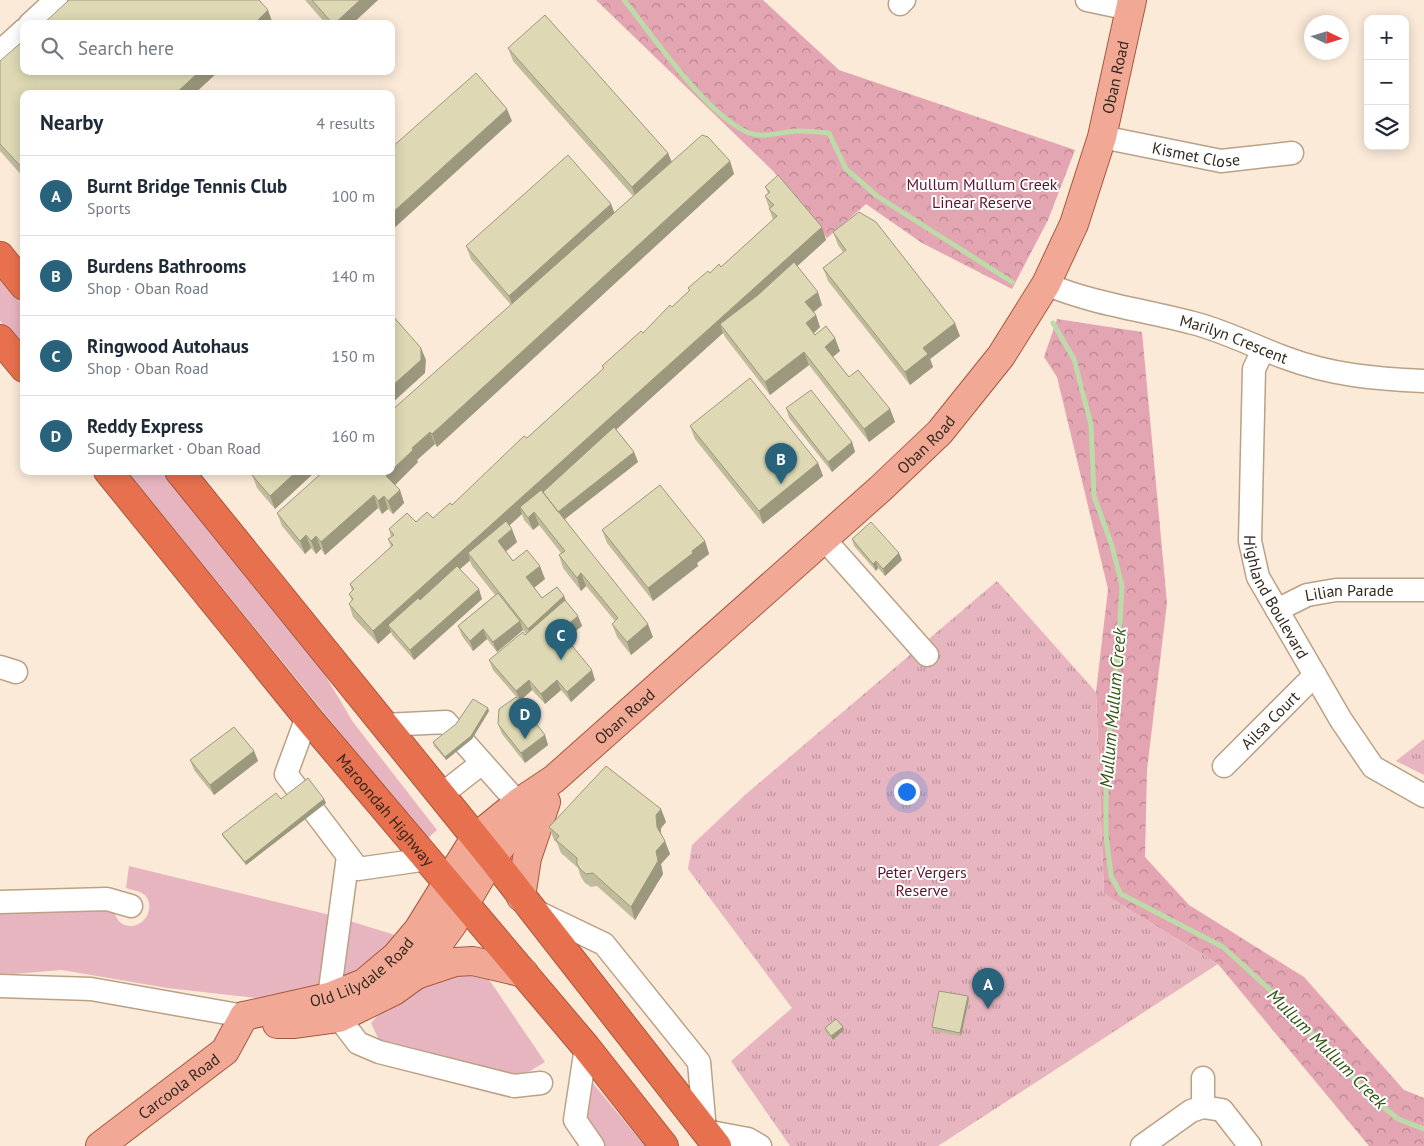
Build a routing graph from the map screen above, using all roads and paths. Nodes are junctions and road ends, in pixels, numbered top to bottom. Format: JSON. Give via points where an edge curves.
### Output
{"nodes":[{"id":1,"x":56,"y":0,"type":"edge"},
{"id":2,"x":1087,"y":0,"type":"edge"},
{"id":3,"x":1131,"y":5,"type":"edge"},
{"id":4,"x":34,"y":20,"type":"edge"},
{"id":5,"x":20,"y":33,"type":"edge"},
{"id":6,"x":2,"y":44,"type":"edge"},
{"id":7,"x":1102,"y":137,"type":"junction"},
{"id":8,"x":1292,"y":153,"type":"dead end"},
{"id":9,"x":0,"y":256,"type":"edge"},
{"id":10,"x":20,"y":281,"type":"edge"},
{"id":11,"x":1046,"y":284,"type":"junction"},
{"id":12,"x":0,"y":339,"type":"edge"},
{"id":13,"x":1263,"y":350,"type":"junction"},
{"id":14,"x":20,"y":363,"type":"edge"},
{"id":15,"x":1424,"y":381,"type":"edge"},
{"id":16,"x":111,"y":475,"type":"edge"},
{"id":17,"x":182,"y":475,"type":"edge"},
{"id":18,"x":824,"y":540,"type":"junction"},
{"id":19,"x":1424,"y":590,"type":"edge"},
{"id":20,"x":1277,"y":610,"type":"junction"},
{"id":21,"x":927,"y":655,"type":"dead end"},
{"id":22,"x":1315,"y":675,"type":"junction"},
{"id":23,"x":307,"y":717,"type":"junction"},
{"id":24,"x":385,"y":725,"type":"junction"},
{"id":25,"x":482,"y":763,"type":"junction"},
{"id":26,"x":1224,"y":766,"type":"dead end"},
{"id":27,"x":554,"y":779,"type":"junction"},
{"id":28,"x":441,"y":795,"type":"junction"},
{"id":29,"x":1424,"y":796,"type":"edge"},
{"id":30,"x":518,"y":803,"type":"junction"},
{"id":31,"x":483,"y":848,"type":"junction"},
{"id":32,"x":348,"y":856,"type":"junction"},
{"id":33,"x":428,"y":859,"type":"junction"},
{"id":34,"x":447,"y":883,"type":"junction"},
{"id":35,"x":0,"y":902,"type":"edge"},
{"id":36,"x":466,"y":902,"type":"junction"},
{"id":37,"x":526,"y":903,"type":"junction"},
{"id":38,"x":131,"y":906,"type":"dead end"},
{"id":39,"x":524,"y":973,"type":"junction"},
{"id":40,"x":416,"y":975,"type":"junction"},
{"id":41,"x":0,"y":986,"type":"edge"},
{"id":42,"x":334,"y":1008,"type":"junction"},
{"id":43,"x":244,"y":1016,"type":"junction"},
{"id":44,"x":586,"y":1047,"type":"junction"},
{"id":45,"x":1203,"y":1078,"type":"dead end"},
{"id":46,"x":542,"y":1083,"type":"dead end"},
{"id":47,"x":1203,"y":1107,"type":"junction"},
{"id":48,"x":711,"y":1138,"type":"edge"},
{"id":49,"x":100,"y":1146,"type":"edge"},
{"id":50,"x":593,"y":1146,"type":"edge"},
{"id":51,"x":664,"y":1146,"type":"edge"},
{"id":52,"x":760,"y":1146,"type":"edge"},
{"id":53,"x":1142,"y":1146,"type":"edge"},
{"id":54,"x":1250,"y":1146,"type":"edge"}],
"edges":[{"from":1,"to":4,"type":"street"},
{"from":2,"to":3,"type":"street"},
{"from":3,"to":7,"type":"main road","name":"Oban Road"},
{"from":5,"to":6,"type":"street"},
{"from":7,"to":8,"type":"street","name":"Kismet Close","via":[[1221,161]]},
{"from":7,"to":11,"type":"main road","name":"Oban Road","via":[[1074,224]]},
{"from":9,"to":10,"type":"highway"},
{"from":11,"to":13,"type":"street","name":"Marilyn Crescent","via":[[1084,297],[1195,323]]},
{"from":11,"to":18,"type":"main road","name":"Oban Road","via":[[1001,356],[940,432]]},
{"from":12,"to":14,"type":"highway"},
{"from":13,"to":15,"type":"street","name":"Marilyn Crescent","via":[[1329,372]]},
{"from":13,"to":20,"type":"street","name":"Highland Boulevard","via":[[1254,369],[1250,541],[1258,577]]},
{"from":16,"to":23,"type":"highway","name":"Maroondah Highway"},
{"from":17,"to":24,"type":"highway"},
{"from":18,"to":21,"type":"street"},
{"from":18,"to":27,"type":"main road","name":"Oban Road"},
{"from":19,"to":20,"type":"street","name":"Lilian Parade","via":[[1336,590],[1307,595]]},
{"from":20,"to":22,"type":"street","name":"Highland Boulevard"},
{"from":22,"to":26,"type":"street","name":"Ailsa Court"},
{"from":22,"to":29,"type":"street","name":"Highland Boulevard","via":[[1373,768]]},
{"from":23,"to":32,"type":"street","via":[[286,774]]},
{"from":23,"to":33,"type":"highway","name":"Maroondah Highway"},
{"from":24,"to":25,"type":"street","via":[[446,722]]},
{"from":24,"to":28,"type":"highway"},
{"from":25,"to":28,"type":"street"},
{"from":25,"to":30,"type":"street"},
{"from":27,"to":30,"type":"main road","name":"Oban Road"},
{"from":27,"to":31,"type":"main road","name":"Oban Road"},
{"from":27,"to":37,"type":"main road","via":[[527,858]]},
{"from":28,"to":31,"type":"highway"},
{"from":30,"to":31,"type":"main road","name":"Oban Road"},
{"from":31,"to":34,"type":"main road","name":"Oban Road"},
{"from":31,"to":36,"type":"main road","name":"Oban Road"},
{"from":31,"to":37,"type":"highway"},
{"from":32,"to":33,"type":"street","via":[[358,869]]},
{"from":32,"to":42,"type":"street"},
{"from":33,"to":34,"type":"highway","name":"Maroondah Highway"},
{"from":34,"to":36,"type":"highway","name":"Maroondah Highway"},
{"from":34,"to":42,"type":"main road","name":"Old Lilydale Road","via":[[418,930],[396,956]]},
{"from":35,"to":38,"type":"street","via":[[108,899]]},
{"from":36,"to":39,"type":"highway","name":"Maroondah Highway"},
{"from":36,"to":40,"type":"main road","name":"Old Lilydale Road"},
{"from":37,"to":48,"type":"highway"},
{"from":37,"to":48,"type":"street","via":[[604,944],[699,1062]]},
{"from":39,"to":40,"type":"main road","via":[[473,961],[454,962]]},
{"from":39,"to":44,"type":"highway","name":"Maroondah Highway"},
{"from":40,"to":42,"type":"main road","name":"Old Lilydale Road","via":[[394,991]]},
{"from":41,"to":43,"type":"street","name":"Old Lilydale Road","via":[[91,989]]},
{"from":42,"to":43,"type":"main road","name":"Old Lilydale Road"},
{"from":42,"to":46,"type":"street","name":"Old Lilydale Road","via":[[358,1043],[379,1052],[514,1086]]},
{"from":43,"to":49,"type":"main road","name":"Carcoola Road","via":[[225,1050]]},
{"from":44,"to":50,"type":"street","via":[[575,1120]]},
{"from":44,"to":51,"type":"highway","name":"Maroondah Highway"},
{"from":45,"to":47,"type":"street"},
{"from":47,"to":53,"type":"street"},
{"from":47,"to":54,"type":"street","via":[[1222,1110]]},
{"from":48,"to":52,"type":"street","via":[[748,1139]]}]}
